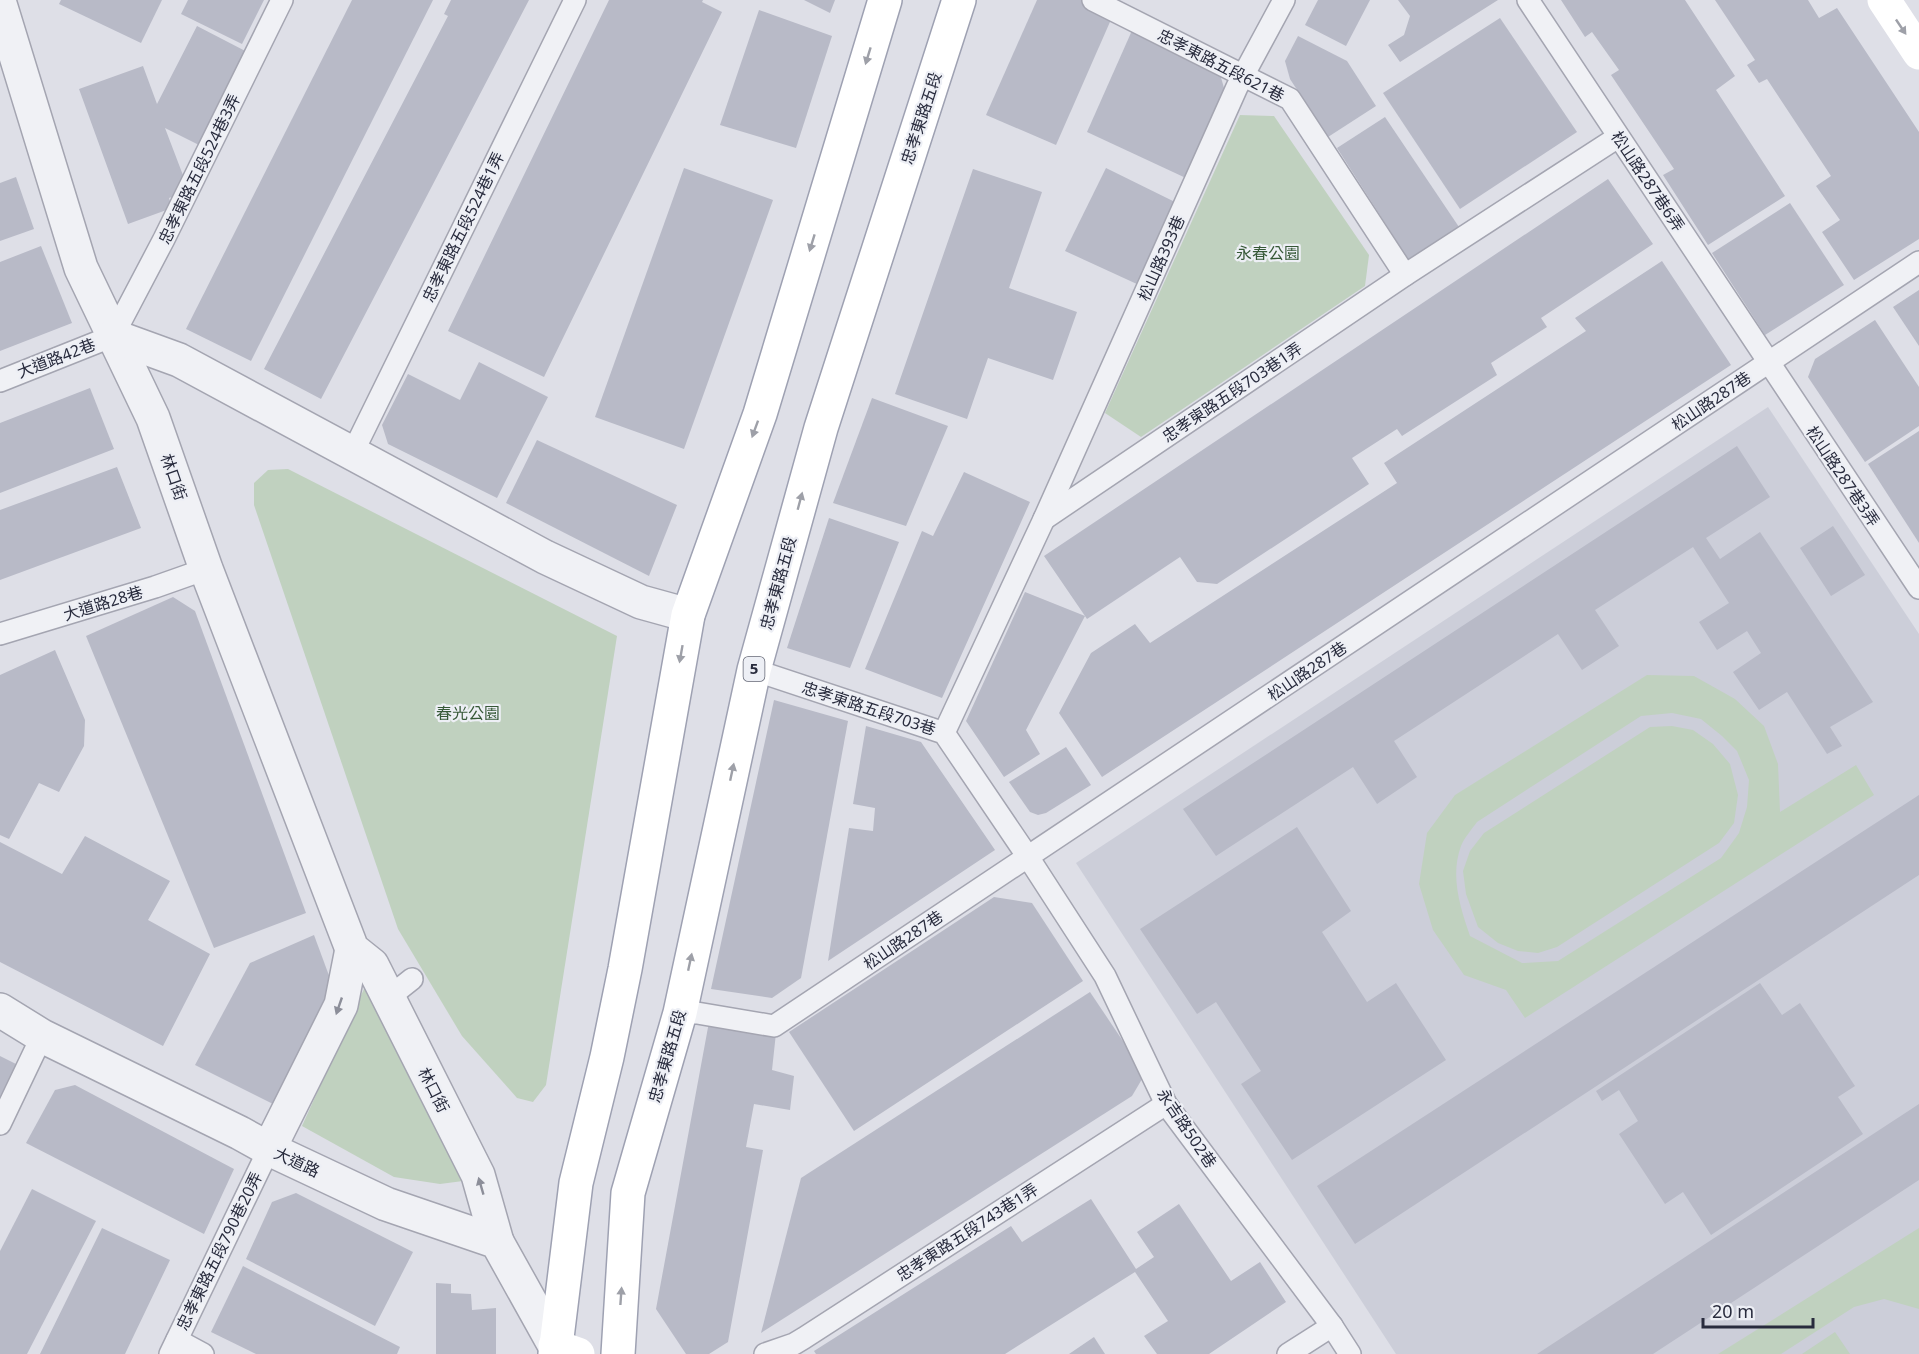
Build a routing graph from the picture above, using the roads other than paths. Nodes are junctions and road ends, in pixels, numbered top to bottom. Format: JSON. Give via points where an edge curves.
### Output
{"nodes":[{"id":1,"x":282,"y":0,"type":"edge"},
{"id":2,"x":575,"y":0,"type":"edge"},
{"id":3,"x":885,"y":0,"type":"edge"},
{"id":4,"x":959,"y":0,"type":"edge"},
{"id":5,"x":1094,"y":0,"type":"edge"},
{"id":6,"x":1284,"y":0,"type":"edge"},
{"id":7,"x":1528,"y":0,"type":"edge"},
{"id":8,"x":1884,"y":0,"type":"edge"},
{"id":9,"x":0,"y":4,"type":"edge"},
{"id":10,"x":1919,"y":53,"type":"edge"},
{"id":11,"x":1243,"y":76,"type":"junction"},
{"id":12,"x":1618,"y":137,"type":"junction"},
{"id":13,"x":1919,"y":262,"type":"edge"},
{"id":14,"x":1405,"y":275,"type":"junction"},
{"id":15,"x":113,"y":336,"type":"junction"},
{"id":16,"x":1768,"y":363,"type":"junction"},
{"id":17,"x":0,"y":381,"type":"edge"},
{"id":18,"x":351,"y":454,"type":"junction"},
{"id":19,"x":1044,"y":519,"type":"junction"},
{"id":20,"x":206,"y":569,"type":"junction"},
{"id":21,"x":1919,"y":588,"type":"edge"},
{"id":22,"x":688,"y":615,"type":"junction"},
{"id":23,"x":0,"y":634,"type":"edge"},
{"id":24,"x":754,"y":670,"type":"junction"},
{"id":25,"x":944,"y":733,"type":"junction"},
{"id":26,"x":1029,"y":857,"type":"junction"},
{"id":27,"x":352,"y":949,"type":"junction"},
{"id":28,"x":0,"y":1010,"type":"edge"},
{"id":29,"x":680,"y":1013,"type":"junction"},
{"id":30,"x":42,"y":1035,"type":"junction"},
{"id":31,"x":1166,"y":1104,"type":"junction"},
{"id":32,"x":0,"y":1124,"type":"edge"},
{"id":33,"x":269,"y":1149,"type":"junction"},
{"id":34,"x":497,"y":1242,"type":"junction"},
{"id":35,"x":1332,"y":1326,"type":"junction"},
{"id":36,"x":174,"y":1347,"type":"edge"},
{"id":37,"x":562,"y":1352,"type":"edge"},
{"id":38,"x":203,"y":1354,"type":"edge"},
{"id":39,"x":618,"y":1354,"type":"edge"},
{"id":40,"x":765,"y":1354,"type":"edge"},
{"id":41,"x":1288,"y":1354,"type":"edge"},
{"id":42,"x":1350,"y":1354,"type":"edge"}],
"edges":[{"from":1,"to":15,"type":"lane","name":"忠孝東路五段524巷3弄"},
{"from":2,"to":18,"type":"lane","name":"忠孝東路五段524巷1弄"},
{"from":3,"to":22,"type":"main road","one_way":true,"via":[[760,414]]},
{"from":24,"to":4,"type":"main road","name":"忠孝東路五段","number":"5","one_way":true,"via":[[821,428]]},
{"from":5,"to":11,"type":"lane","name":"忠孝東路五段621巷"},
{"from":6,"to":11,"type":"lane","name":"松山路393巷"},
{"from":7,"to":12,"type":"lane","name":"松山路287巷6弄"},
{"from":8,"to":10,"type":"main road","one_way":true},
{"from":9,"to":15,"type":"street","name":"林口街","via":[[81,268]]},
{"from":11,"to":14,"type":"lane","name":"忠孝東路五段621巷","via":[[1290,99]]},
{"from":11,"to":19,"type":"lane","name":"松山路393巷"},
{"from":12,"to":14,"type":"lane","name":"忠孝東路五段703巷1弄"},
{"from":12,"to":16,"type":"lane","name":"松山路287巷6弄"},
{"from":13,"to":16,"type":"lane","name":"松山路287巷"},
{"from":14,"to":19,"type":"lane","name":"忠孝東路五段703巷1弄"},
{"from":15,"to":17,"type":"lane","name":"大道路42巷"},
{"from":15,"to":18,"type":"street","via":[[179,360]]},
{"from":15,"to":20,"type":"street","name":"林口街","via":[[153,417]]},
{"from":16,"to":21,"type":"lane","name":"松山路287巷3弄"},
{"from":16,"to":26,"type":"lane","name":"松山路287巷"},
{"from":18,"to":22,"type":"street","via":[[545,557],[641,602]]},
{"from":19,"to":25,"type":"lane"},
{"from":20,"to":23,"type":"lane","name":"大道路28巷"},
{"from":20,"to":27,"type":"street","name":"林口街"},
{"from":22,"to":37,"type":"main road","one_way":true,"via":[[625,969],[576,1183]]},
{"from":24,"to":25,"type":"lane","name":"忠孝東路五段703巷"},
{"from":29,"to":24,"type":"main road","name":"忠孝東路五段","number":"5","one_way":true},
{"from":25,"to":26,"type":"lane","name":"忠孝東路五段703巷"},
{"from":26,"to":29,"type":"lane","name":"松山路287巷","via":[[774,1026]]},
{"from":26,"to":31,"type":"lane","name":"永吉路502巷","via":[[1105,976]]},
{"from":27,"to":33,"type":"street","one_way":true,"via":[[341,1005]]},
{"from":34,"to":27,"type":"street","name":"林口街","one_way":true,"via":[[478,1175],[400,989]]},
{"from":28,"to":30,"type":"street","name":"大道路"},
{"from":39,"to":29,"type":"main road","name":"忠孝東路五段","number":"5","one_way":true,"via":[[628,1193]]},
{"from":30,"to":32,"type":"lane"},
{"from":30,"to":33,"type":"street","name":"大道路"},
{"from":31,"to":35,"type":"lane","name":"永吉路502巷"},
{"from":31,"to":40,"type":"lane","name":"忠孝東路五段743巷1弄","via":[[804,1338]]},
{"from":33,"to":34,"type":"street","name":"大道路","via":[[386,1204]]},
{"from":33,"to":36,"type":"lane","name":"忠孝東路五段790巷20弄"},
{"from":34,"to":37,"type":"street"},
{"from":35,"to":41,"type":"lane"},
{"from":35,"to":42,"type":"lane","name":"永吉路502巷"},
{"from":36,"to":38,"type":"lane"}]}
